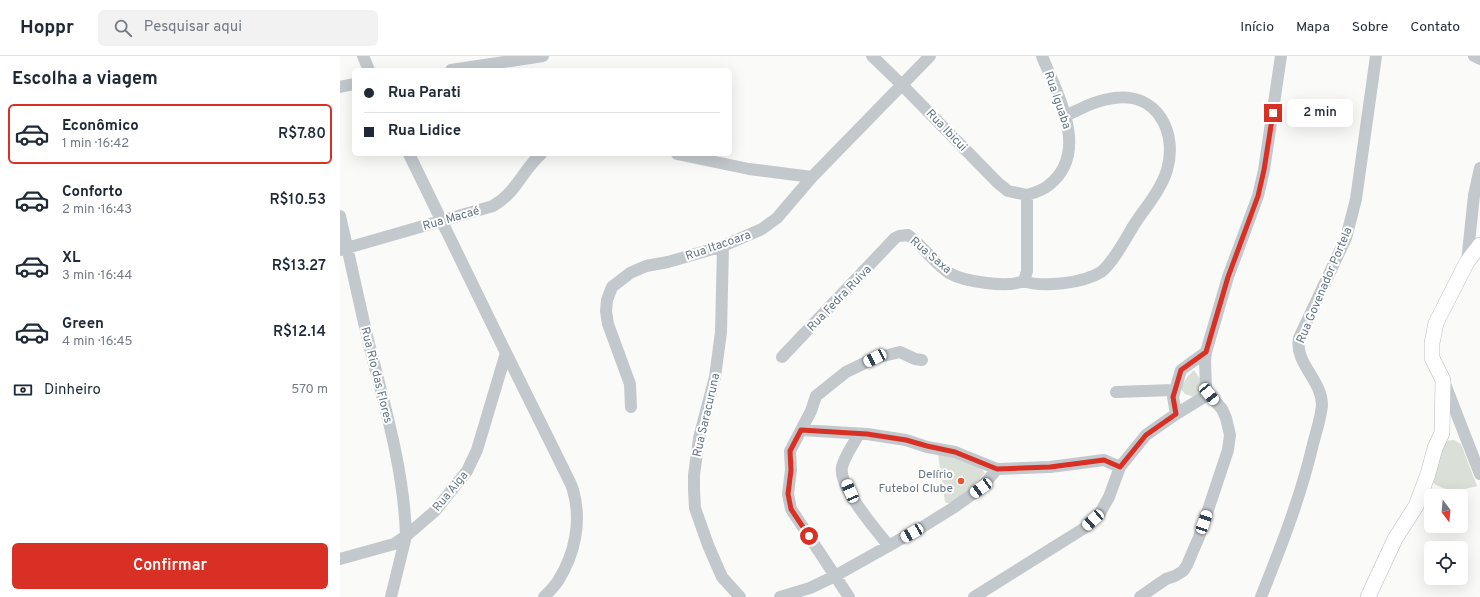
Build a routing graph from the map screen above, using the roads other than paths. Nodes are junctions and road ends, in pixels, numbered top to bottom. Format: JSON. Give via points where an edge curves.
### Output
{"nodes":[{"id":1,"x":363,"y":56,"type":"edge"},
{"id":2,"x":543,"y":56,"type":"edge"},
{"id":3,"x":872,"y":56,"type":"edge"},
{"id":4,"x":930,"y":56,"type":"edge"},
{"id":5,"x":1042,"y":56,"type":"edge"},
{"id":6,"x":1281,"y":56,"type":"edge"},
{"id":7,"x":1376,"y":56,"type":"edge"},
{"id":8,"x":1474,"y":56,"type":"edge"},
{"id":9,"x":1480,"y":58,"type":"edge"},
{"id":10,"x":368,"y":68,"type":"edge"},
{"id":11,"x":464,"y":68,"type":"edge"},
{"id":12,"x":352,"y":84,"type":"edge"},
{"id":13,"x":901,"y":84,"type":"junction"},
{"id":14,"x":340,"y":87,"type":"edge"},
{"id":15,"x":1066,"y":116,"type":"junction"},
{"id":16,"x":411,"y":156,"type":"edge"},
{"id":17,"x":539,"y":156,"type":"edge"},
{"id":18,"x":687,"y":156,"type":"edge"},
{"id":19,"x":1480,"y":168,"type":"edge"},
{"id":20,"x":812,"y":177,"type":"junction"},
{"id":21,"x":1027,"y":195,"type":"junction"},
{"id":22,"x":340,"y":216,"type":"edge"},
{"id":23,"x":442,"y":221,"type":"junction"},
{"id":24,"x":895,"y":238,"type":"joint"},
{"id":25,"x":1480,"y":245,"type":"edge"},
{"id":26,"x":723,"y":246,"type":"junction"},
{"id":27,"x":344,"y":249,"type":"edge"},
{"id":28,"x":1467,"y":262,"type":"junction"},
{"id":29,"x":1024,"y":280,"type":"junction"},
{"id":30,"x":1206,"y":352,"type":"junction"},
{"id":31,"x":506,"y":353,"type":"junction"},
{"id":32,"x":782,"y":357,"type":"dead end"},
{"id":33,"x":922,"y":360,"type":"dead end"},
{"id":34,"x":1443,"y":380,"type":"junction"},
{"id":35,"x":1174,"y":390,"type":"junction"},
{"id":36,"x":1207,"y":391,"type":"junction"},
{"id":37,"x":1116,"y":392,"type":"dead end"},
{"id":38,"x":631,"y":407,"type":"dead end"},
{"id":39,"x":1176,"y":414,"type":"junction"},
{"id":40,"x":801,"y":430,"type":"junction"},
{"id":41,"x":859,"y":434,"type":"junction"},
{"id":42,"x":1120,"y":467,"type":"junction"},
{"id":43,"x":997,"y":469,"type":"junction"},
{"id":44,"x":1480,"y":474,"type":"edge"},
{"id":45,"x":406,"y":536,"type":"junction"},
{"id":46,"x":889,"y":546,"type":"junction"},
{"id":47,"x":340,"y":559,"type":"edge"},
{"id":48,"x":835,"y":576,"type":"junction"},
{"id":49,"x":391,"y":597,"type":"edge"},
{"id":50,"x":544,"y":597,"type":"edge"},
{"id":51,"x":740,"y":597,"type":"edge"},
{"id":52,"x":780,"y":597,"type":"edge"},
{"id":53,"x":849,"y":597,"type":"edge"},
{"id":54,"x":974,"y":597,"type":"edge"},
{"id":55,"x":1140,"y":597,"type":"edge"},
{"id":56,"x":1261,"y":597,"type":"edge"},
{"id":57,"x":1368,"y":597,"type":"edge"}],
"edges":[{"from":1,"to":10,"type":"street"},
{"from":2,"to":11,"type":"street"},
{"from":3,"to":13,"type":"street","name":"Rua Ibicui"},
{"from":4,"to":13,"type":"street","name":"Rua Itacoara"},
{"from":5,"to":15,"type":"street","name":"Rua Iguaba"},
{"from":6,"to":30,"type":"street","via":[[1260,190],[1228,277]]},
{"from":7,"to":56,"type":"street","name":"Rua Govenador Portela","via":[[1351,221],[1346,238],[1299,338],[1301,358],[1318,388],[1322,406],[1306,474]]},
{"from":8,"to":9,"type":"street"},
{"from":12,"to":14,"type":"street"},
{"from":13,"to":20,"type":"street","name":"Rua Itacoara"},
{"from":13,"to":21,"type":"street","name":"Rua Ibicui","via":[[998,183],[1008,191]]},
{"from":15,"to":21,"type":"street","name":"Rua Iguaba","via":[[1070,148],[1066,163],[1059,176],[1049,186]]},
{"from":15,"to":29,"type":"street","via":[[1095,102],[1138,99],[1164,120],[1170,151],[1167,170],[1160,186],[1117,254],[1100,272],[1076,282],[1040,284]]},
{"from":16,"to":23,"type":"street"},
{"from":17,"to":23,"type":"street","name":"Rua Macaé","via":[[501,202]]},
{"from":18,"to":20,"type":"street","via":[[749,169]]},
{"from":19,"to":28,"type":"street","via":[[1473,202]]},
{"from":20,"to":26,"type":"street","name":"Rua Itacoara","via":[[777,218],[747,237]]},
{"from":21,"to":29,"type":"street","via":[[1027,271]]},
{"from":22,"to":27,"type":"street","name":"Rua Rio das Flores"},
{"from":23,"to":27,"type":"street","name":"Rua Macaé"},
{"from":23,"to":31,"type":"street"},
{"from":24,"to":29,"type":"street","name":"Rua Saxa","via":[[908,235],[950,273],[958,276],[1000,284]]},
{"from":24,"to":32,"type":"street","name":"Rua Fedra Ruiva"},
{"from":25,"to":28,"type":"main road"},
{"from":26,"to":38,"type":"street","name":"Rua Itacoara","via":[[646,266],[630,273],[612,287],[607,300],[608,324],[630,384]]},
{"from":26,"to":51,"type":"street","name":"Rua Saracuruna","via":[[721,332],[714,377],[699,438],[694,489],[696,508],[708,545],[722,577]]},
{"from":27,"to":45,"type":"street","name":"Rua Rio das Flores","via":[[396,452],[405,509]]},
{"from":28,"to":34,"type":"main road","via":[[1434,330],[1432,358]]},
{"from":30,"to":35,"type":"street","via":[[1181,370]]},
{"from":30,"to":36,"type":"street"},
{"from":31,"to":45,"type":"street","name":"Rua Aiga","via":[[477,450],[467,470],[435,511]]},
{"from":31,"to":50,"type":"street","via":[[564,470],[573,490],[576,508],[577,527],[568,564]]},
{"from":33,"to":40,"type":"street","via":[[900,352],[893,353],[875,358],[846,372],[816,396]]},
{"from":34,"to":44,"type":"street"},
{"from":34,"to":57,"type":"main road","via":[[1442,433],[1428,474],[1416,506],[1395,539]]},
{"from":35,"to":37,"type":"street"},
{"from":35,"to":39,"type":"street"},
{"from":36,"to":39,"type":"street"},
{"from":36,"to":55,"type":"street","via":[[1226,418],[1230,435],[1225,462],[1188,565]]},
{"from":39,"to":42,"type":"street","via":[[1146,435]]},
{"from":40,"to":41,"type":"street"},
{"from":40,"to":48,"type":"street","via":[[790,451],[788,494],[791,509]]},
{"from":41,"to":43,"type":"street","via":[[906,440],[955,452]]},
{"from":41,"to":46,"type":"street","via":[[847,454],[842,469],[844,479],[859,507]]},
{"from":42,"to":43,"type":"street","via":[[1104,460],[1050,467]]},
{"from":42,"to":54,"type":"street","via":[[1109,498],[1100,513],[1086,527]]},
{"from":43,"to":46,"type":"street","via":[[981,488],[953,508]]},
{"from":45,"to":47,"type":"street","name":"Rua Aiga","via":[[394,544]]},
{"from":45,"to":49,"type":"street"},
{"from":46,"to":48,"type":"street"},
{"from":48,"to":52,"type":"street","via":[[810,588]]},
{"from":48,"to":53,"type":"street"}]}
